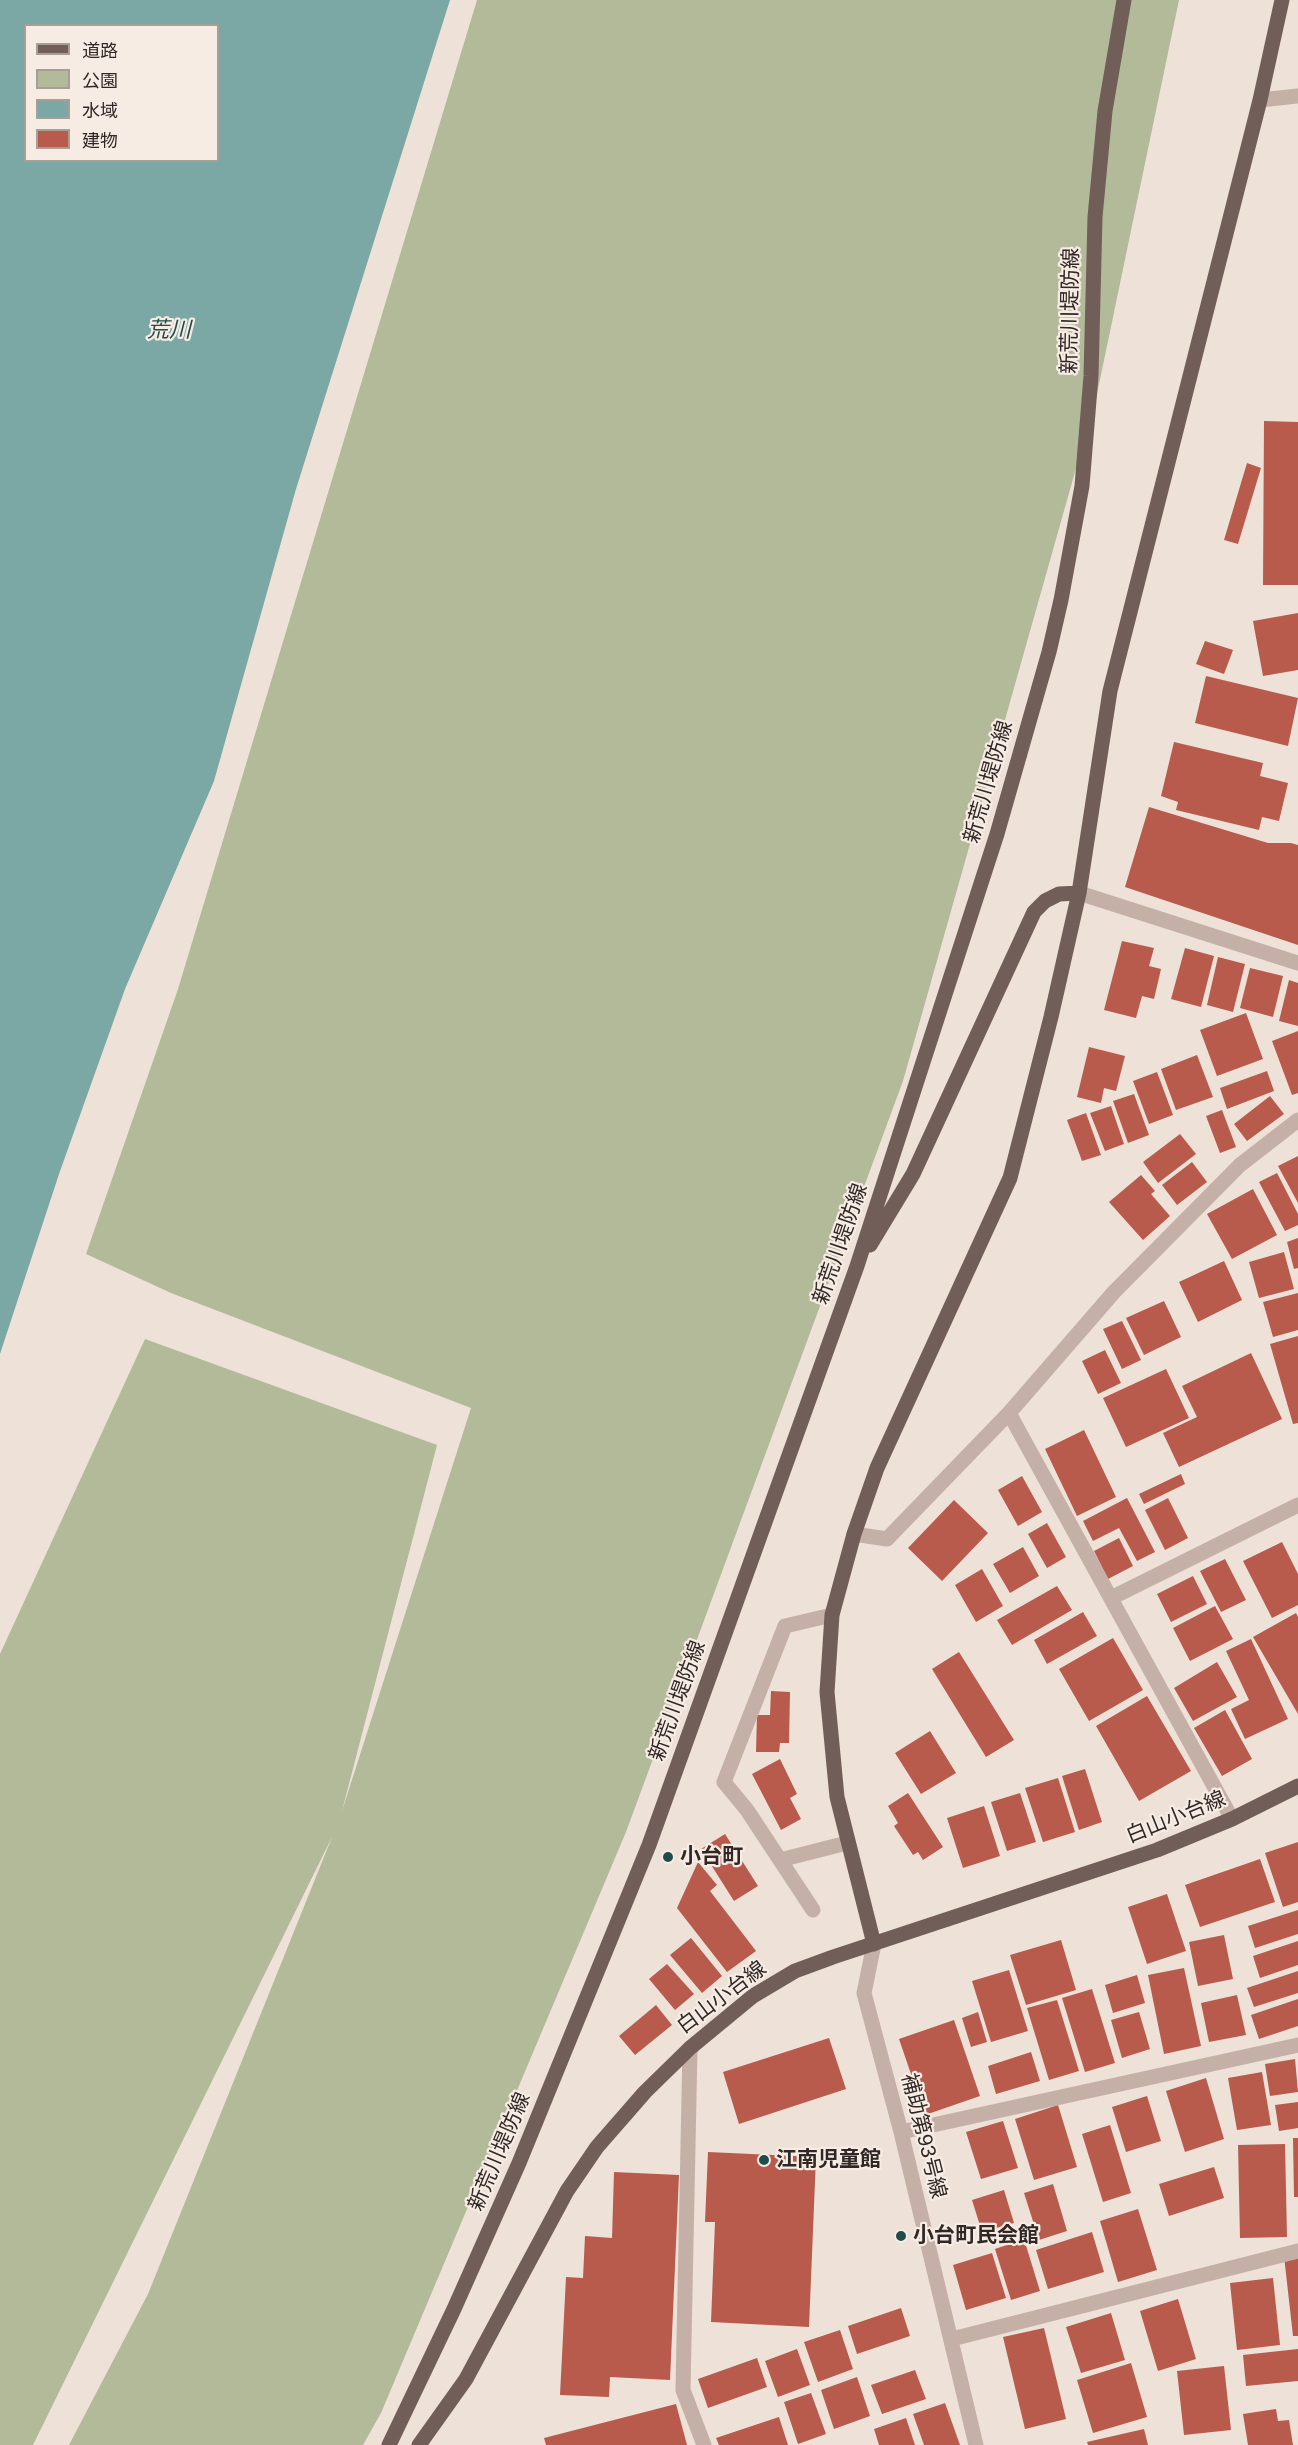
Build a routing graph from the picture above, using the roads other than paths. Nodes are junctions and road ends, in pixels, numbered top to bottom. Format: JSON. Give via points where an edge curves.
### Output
{"nodes":[{"id":1,"x":1124,"y":0,"type":"edge"},
{"id":2,"x":1282,"y":0,"type":"edge"},
{"id":3,"x":1298,"y":96,"type":"edge"},
{"id":4,"x":1260,"y":100,"type":"junction"},
{"id":5,"x":1079,"y":893,"type":"junction"},
{"id":6,"x":1298,"y":963,"type":"edge"},
{"id":7,"x":1298,"y":1120,"type":"edge"},
{"id":8,"x":857,"y":1266,"type":"junction"},
{"id":9,"x":1009,"y":1413,"type":"junction"},
{"id":10,"x":1298,"y":1505,"type":"edge"},
{"id":11,"x":854,"y":1534,"type":"junction"},
{"id":12,"x":1111,"y":1598,"type":"junction"},
{"id":13,"x":832,"y":1615,"type":"junction"},
{"id":14,"x":1298,"y":1786,"type":"edge"},
{"id":15,"x":1232,"y":1819,"type":"junction"},
{"id":16,"x":847,"y":1843,"type":"junction"},
{"id":17,"x":780,"y":1860,"type":"junction"},
{"id":18,"x":813,"y":1910,"type":"dead end"},
{"id":19,"x":874,"y":1944,"type":"junction"},
{"id":20,"x":1298,"y":2045,"type":"edge"},
{"id":21,"x":690,"y":2048,"type":"junction"},
{"id":22,"x":901,"y":2132,"type":"junction"},
{"id":23,"x":1298,"y":2251,"type":"edge"},
{"id":24,"x":952,"y":2339,"type":"junction"},
{"id":25,"x":389,"y":2445,"type":"edge"},
{"id":26,"x":419,"y":2445,"type":"edge"},
{"id":27,"x":704,"y":2445,"type":"edge"},
{"id":28,"x":976,"y":2445,"type":"edge"}],
"edges":[{"from":1,"to":8,"type":"main road","name":"新荒川堤防線","via":[[1105,111],[1095,206],[1091,376],[1083,475],[1061,600],[997,834]]},
{"from":2,"to":4,"type":"main road"},
{"from":3,"to":4,"type":"street"},
{"from":4,"to":5,"type":"main road","via":[[1112,681]]},
{"from":5,"to":6,"type":"street"},
{"from":5,"to":8,"type":"main road","via":[[1059,894],[1034,912],[913,1174]]},
{"from":5,"to":11,"type":"main road","via":[[1010,1178],[877,1468]]},
{"from":7,"to":9,"type":"street","via":[[1240,1165],[1131,1275]]},
{"from":8,"to":25,"type":"main road","name":"新荒川堤防線","via":[[649,1845],[519,2163]]},
{"from":9,"to":11,"type":"street","via":[[887,1539]]},
{"from":9,"to":12,"type":"street"},
{"from":10,"to":12,"type":"street"},
{"from":11,"to":13,"type":"main road"},
{"from":12,"to":15,"type":"street"},
{"from":13,"to":16,"type":"main road","via":[[827,1692],[830,1745]]},
{"from":13,"to":17,"type":"street","via":[[785,1626],[724,1782]]},
{"from":14,"to":15,"type":"main road","name":"白山小台線"},
{"from":15,"to":19,"type":"main road","name":"白山小台線","via":[[1157,1850]]},
{"from":16,"to":17,"type":"street"},
{"from":16,"to":19,"type":"main road"},
{"from":17,"to":18,"type":"street"},
{"from":19,"to":21,"type":"main road","name":"白山小台線","via":[[795,1971],[753,1996]]},
{"from":19,"to":22,"type":"street","name":"補助第93号線","via":[[864,1993]]},
{"from":20,"to":22,"type":"street"},
{"from":21,"to":26,"type":"main road","name":"白山小台線","via":[[597,2147],[567,2191],[466,2379]]},
{"from":21,"to":27,"type":"street","via":[[683,2390]]},
{"from":22,"to":24,"type":"street","name":"補助第93号線"},
{"from":23,"to":24,"type":"street"},
{"from":24,"to":28,"type":"street","name":"補助第93号線"}]}
